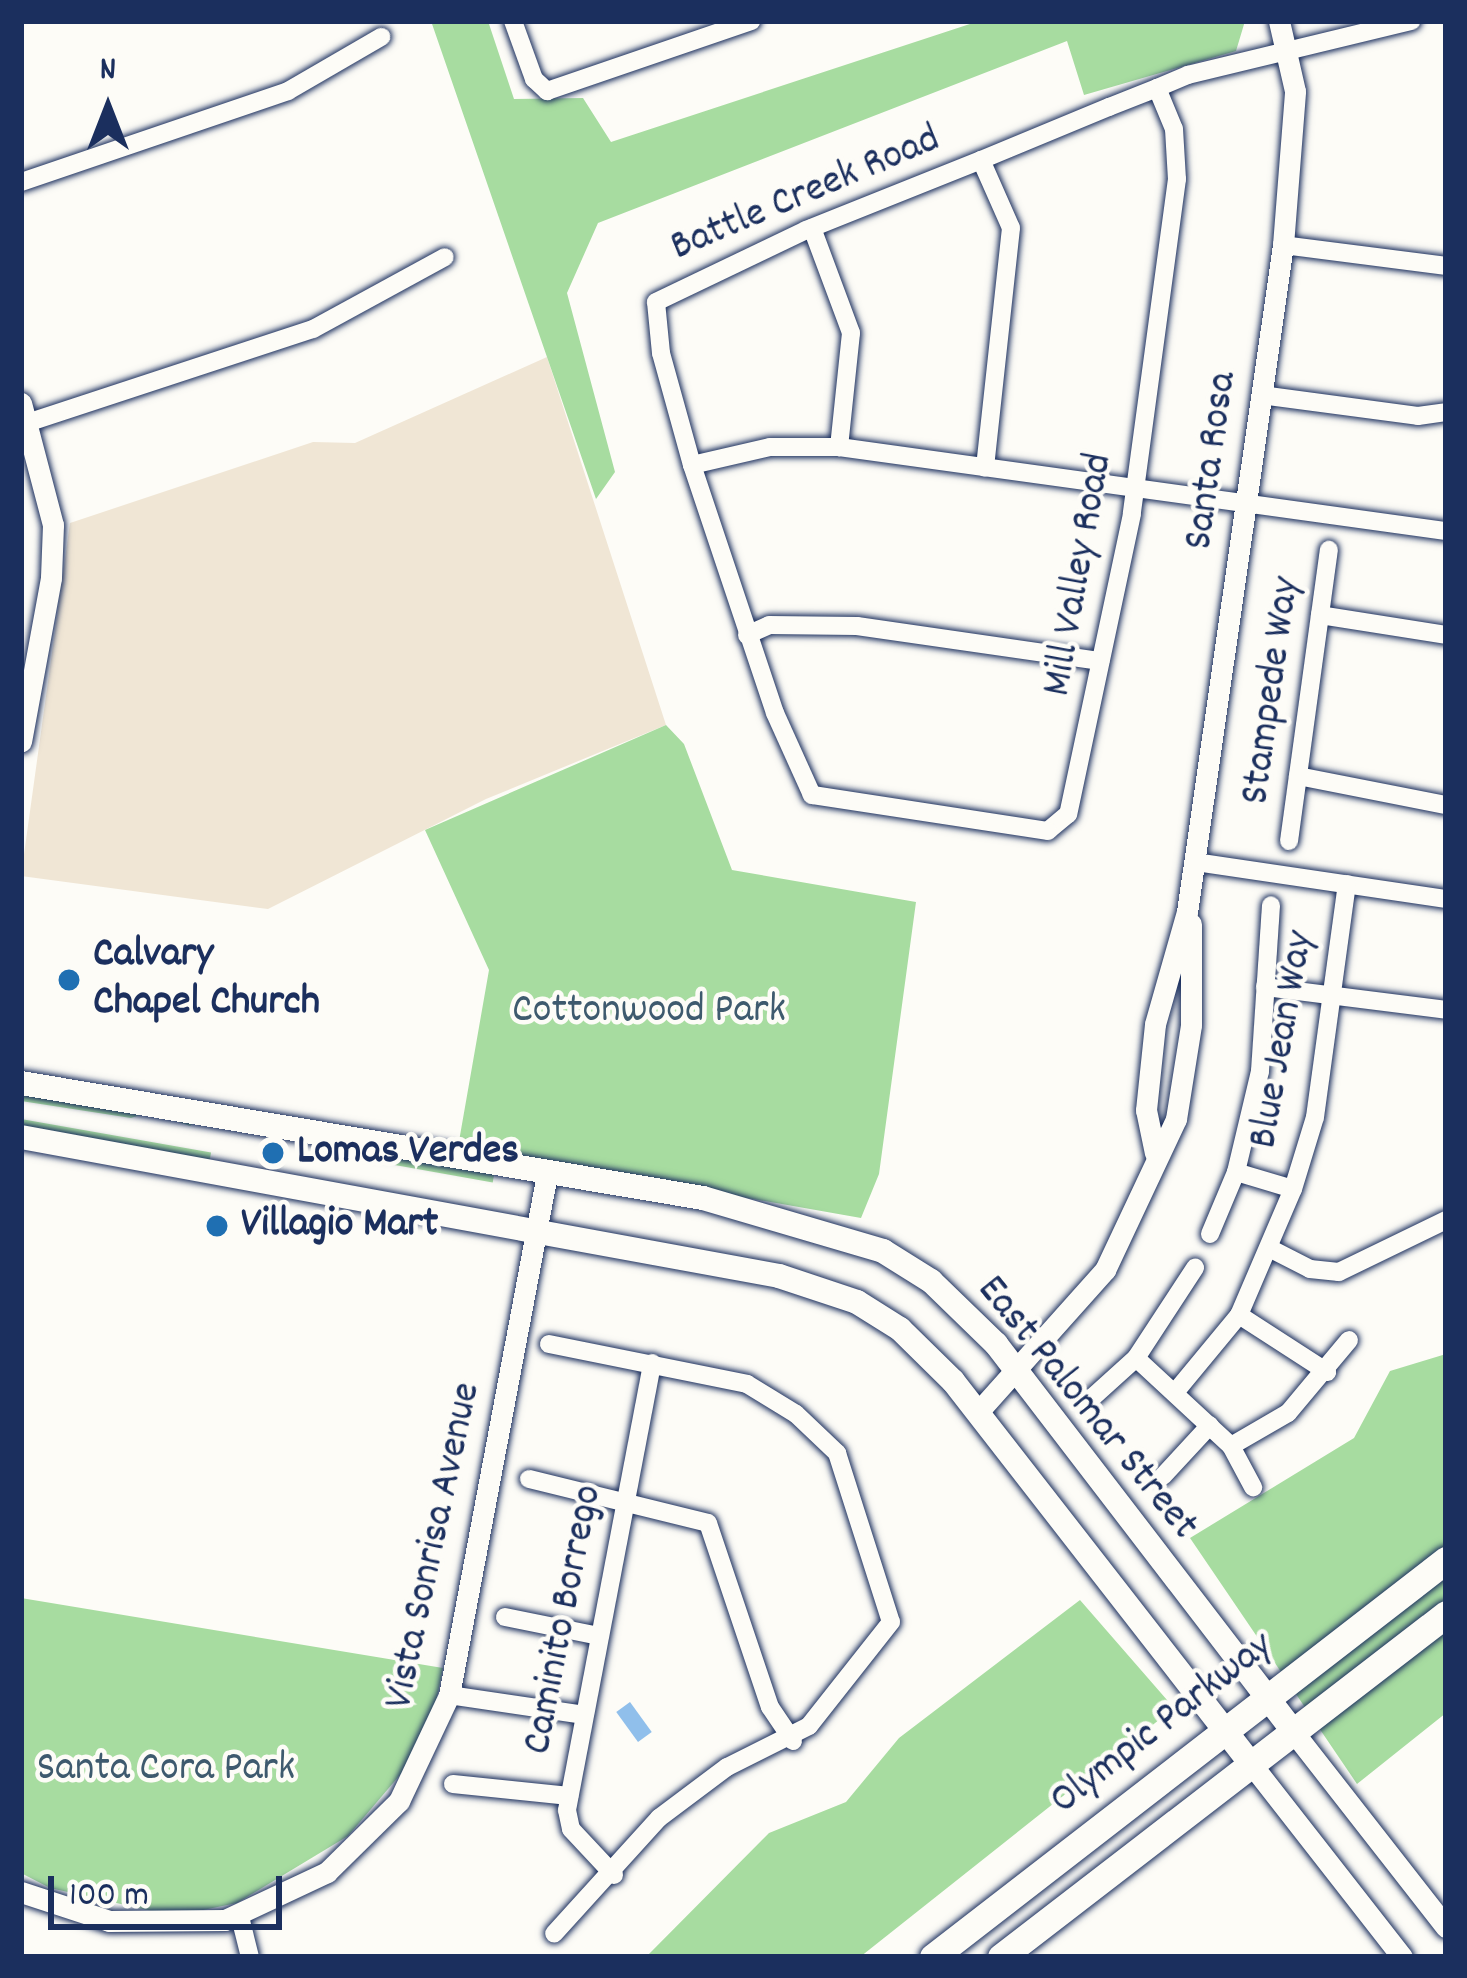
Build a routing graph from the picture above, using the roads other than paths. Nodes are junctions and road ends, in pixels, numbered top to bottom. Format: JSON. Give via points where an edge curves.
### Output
{"nodes":[{"id":1,"x":513,"y":21,"type":"edge"},
{"id":2,"x":751,"y":21,"type":"edge"},
{"id":3,"x":1279,"y":21,"type":"edge"},
{"id":4,"x":1412,"y":21,"type":"edge"},
{"id":5,"x":380,"y":37,"type":"dead end"},
{"id":6,"x":1291,"y":55,"type":"junction"},
{"id":7,"x":1157,"y":88,"type":"junction"},
{"id":8,"x":981,"y":160,"type":"junction"},
{"id":9,"x":21,"y":182,"type":"edge"},
{"id":10,"x":812,"y":228,"type":"junction"},
{"id":11,"x":1283,"y":244,"type":"junction"},
{"id":12,"x":445,"y":257,"type":"dead end"},
{"id":13,"x":1446,"y":266,"type":"edge"},
{"id":14,"x":1261,"y":395,"type":"junction"},
{"id":15,"x":1446,"y":412,"type":"edge"},
{"id":16,"x":23,"y":417,"type":"edge"},
{"id":17,"x":838,"y":447,"type":"junction"},
{"id":18,"x":692,"y":465,"type":"junction"},
{"id":19,"x":985,"y":468,"type":"junction"},
{"id":20,"x":1136,"y":487,"type":"junction"},
{"id":21,"x":1246,"y":504,"type":"junction"},
{"id":22,"x":1446,"y":531,"type":"edge"},
{"id":23,"x":1329,"y":550,"type":"dead end"},
{"id":24,"x":1320,"y":615,"type":"junction"},
{"id":25,"x":747,"y":635,"type":"junction"},
{"id":26,"x":1446,"y":635,"type":"edge"},
{"id":27,"x":1101,"y":661,"type":"junction"},
{"id":28,"x":26,"y":681,"type":"edge"},
{"id":29,"x":21,"y":741,"type":"edge"},
{"id":30,"x":1298,"y":776,"type":"junction"},
{"id":31,"x":812,"y":795,"type":"joint"},
{"id":32,"x":1446,"y":805,"type":"edge"},
{"id":33,"x":1289,"y":841,"type":"dead end"},
{"id":34,"x":1195,"y":862,"type":"junction"},
{"id":35,"x":1347,"y":884,"type":"junction"},
{"id":36,"x":1446,"y":899,"type":"edge"},
{"id":37,"x":1271,"y":905,"type":"dead end"},
{"id":38,"x":1187,"y":912,"type":"junction"},
{"id":39,"x":1265,"y":987,"type":"junction"},
{"id":40,"x":1330,"y":994,"type":"junction"},
{"id":41,"x":1446,"y":1010,"type":"edge"},
{"id":42,"x":21,"y":1083,"type":"edge"},
{"id":43,"x":21,"y":1137,"type":"edge"},
{"id":44,"x":1155,"y":1153,"type":"junction"},
{"id":45,"x":1236,"y":1172,"type":"junction"},
{"id":46,"x":547,"y":1174,"type":"junction"},
{"id":47,"x":1293,"y":1189,"type":"junction"},
{"id":48,"x":1446,"y":1220,"type":"edge"},
{"id":49,"x":541,"y":1229,"type":"junction"},
{"id":50,"x":1210,"y":1234,"type":"dead end"},
{"id":51,"x":1270,"y":1250,"type":"junction"},
{"id":52,"x":1195,"y":1268,"type":"dead end"},
{"id":53,"x":1239,"y":1315,"type":"junction"},
{"id":54,"x":1349,"y":1340,"type":"dead end"},
{"id":55,"x":549,"y":1344,"type":"dead end"},
{"id":56,"x":1136,"y":1358,"type":"junction"},
{"id":57,"x":652,"y":1363,"type":"junction"},
{"id":58,"x":1018,"y":1372,"type":"junction"},
{"id":59,"x":1327,"y":1372,"type":"junction"},
{"id":60,"x":1177,"y":1390,"type":"junction"},
{"id":61,"x":1094,"y":1396,"type":"dead end"},
{"id":62,"x":978,"y":1412,"type":"junction"},
{"id":63,"x":1210,"y":1425,"type":"junction"},
{"id":64,"x":1231,"y":1446,"type":"junction"},
{"id":65,"x":1162,"y":1476,"type":"dead end"},
{"id":66,"x":529,"y":1479,"type":"dead end"},
{"id":67,"x":1253,"y":1486,"type":"dead end"},
{"id":68,"x":624,"y":1498,"type":"junction"},
{"id":69,"x":1446,"y":1560,"type":"edge"},
{"id":70,"x":1446,"y":1614,"type":"edge"},
{"id":71,"x":505,"y":1617,"type":"dead end"},
{"id":72,"x":599,"y":1636,"type":"junction"},
{"id":73,"x":449,"y":1695,"type":"junction"},
{"id":74,"x":1268,"y":1699,"type":"junction"},
{"id":75,"x":585,"y":1714,"type":"junction"},
{"id":76,"x":1224,"y":1732,"type":"junction"},
{"id":77,"x":1295,"y":1734,"type":"junction"},
{"id":78,"x":793,"y":1741,"type":"junction"},
{"id":79,"x":1252,"y":1766,"type":"junction"},
{"id":80,"x":453,"y":1784,"type":"dead end"},
{"id":81,"x":569,"y":1796,"type":"junction"},
{"id":82,"x":614,"y":1875,"type":"junction"},
{"id":83,"x":21,"y":1892,"type":"edge"},
{"id":84,"x":239,"y":1917,"type":"junction"},
{"id":85,"x":1446,"y":1928,"type":"edge"},
{"id":86,"x":554,"y":1934,"type":"dead end"},
{"id":87,"x":250,"y":1957,"type":"edge"},
{"id":88,"x":933,"y":1957,"type":"edge"},
{"id":89,"x":1001,"y":1957,"type":"edge"},
{"id":90,"x":1402,"y":1957,"type":"edge"}],
"edges":[{"from":1,"to":2,"type":"street","via":[[534,79],[547,91]]},
{"from":3,"to":6,"type":"street","name":"Santa Rosa"},
{"from":4,"to":6,"type":"street","name":"Battle Creek Road"},
{"from":5,"to":9,"type":"street","via":[[288,91]]},
{"from":6,"to":7,"type":"street","name":"Battle Creek Road"},
{"from":6,"to":11,"type":"street","name":"Santa Rosa","via":[[1295,127]]},
{"from":7,"to":8,"type":"street","name":"Battle Creek Road"},
{"from":7,"to":20,"type":"street","name":"Mill Valley Road","via":[[1174,129],[1177,178]]},
{"from":8,"to":10,"type":"street","name":"Battle Creek Road"},
{"from":8,"to":19,"type":"street","via":[[1011,228],[1012,271]]},
{"from":10,"to":17,"type":"street","via":[[851,333]]},
{"from":10,"to":18,"type":"street","name":"Battle Creek Road","via":[[656,302],[661,353]]},
{"from":11,"to":13,"type":"street"},
{"from":11,"to":14,"type":"street","name":"Santa Rosa"},
{"from":12,"to":16,"type":"street","via":[[313,329]]},
{"from":14,"to":15,"type":"street","via":[[1418,416]]},
{"from":14,"to":21,"type":"street","name":"Santa Rosa"},
{"from":16,"to":28,"type":"street","via":[[53,525]]},
{"from":17,"to":18,"type":"street","via":[[770,447]]},
{"from":17,"to":19,"type":"street"},
{"from":18,"to":25,"type":"street","name":"Battle Creek Road"},
{"from":19,"to":20,"type":"street"},
{"from":20,"to":21,"type":"street"},
{"from":20,"to":27,"type":"street","name":"Mill Valley Road"},
{"from":21,"to":22,"type":"street"},
{"from":21,"to":34,"type":"street","name":"Santa Rosa"},
{"from":23,"to":24,"type":"street","name":"Stampede Way"},
{"from":24,"to":26,"type":"street"},
{"from":24,"to":30,"type":"street","name":"Stampede Way"},
{"from":25,"to":27,"type":"street","via":[[769,625],[857,626]]},
{"from":25,"to":31,"type":"street","name":"Battle Creek Road","via":[[795,770]]},
{"from":27,"to":31,"type":"street","name":"Mill Valley Road","via":[[1068,814],[1048,831]]},
{"from":28,"to":29,"type":"street"},
{"from":30,"to":32,"type":"street"},
{"from":30,"to":33,"type":"street","name":"Stampede Way"},
{"from":34,"to":35,"type":"street"},
{"from":34,"to":38,"type":"street","name":"Santa Rosa"},
{"from":35,"to":36,"type":"street"},
{"from":35,"to":40,"type":"street","name":"Blue Jean Way"},
{"from":37,"to":39,"type":"street"},
{"from":38,"to":44,"type":"street","name":"Santa Rosa","via":[[1155,1024],[1146,1111]]},
{"from":38,"to":44,"type":"street","name":"Santa Rosa","via":[[1193,955],[1186,1069],[1176,1119]]},
{"from":39,"to":40,"type":"street"},
{"from":39,"to":45,"type":"street","via":[[1260,1071]]},
{"from":40,"to":41,"type":"street"},
{"from":40,"to":47,"type":"street","name":"Blue Jean Way","via":[[1315,1117]]},
{"from":42,"to":46,"type":"main road","name":"East Palomar Street"},
{"from":43,"to":49,"type":"main road","name":"East Palomar Street"},
{"from":44,"to":58,"type":"street","name":"Santa Rosa","via":[[1105,1270]]},
{"from":45,"to":47,"type":"street"},
{"from":45,"to":50,"type":"street"},
{"from":46,"to":49,"type":"street","name":"Vista Sonrisa Avenue"},
{"from":46,"to":58,"type":"main road","name":"East Palomar Street","via":[[703,1198],[883,1252],[931,1281]]},
{"from":47,"to":51,"type":"street","name":"Blue Jean Way"},
{"from":48,"to":51,"type":"street","via":[[1339,1272]]},
{"from":49,"to":62,"type":"main road","name":"East Palomar Street","via":[[779,1276],[857,1302],[901,1329]]},
{"from":49,"to":73,"type":"street","name":"Vista Sonrisa Avenue"},
{"from":51,"to":53,"type":"street","name":"Blue Jean Way"},
{"from":52,"to":56,"type":"street"},
{"from":53,"to":59,"type":"street"},
{"from":53,"to":60,"type":"street","name":"Blue Jean Way"},
{"from":54,"to":59,"type":"street"},
{"from":55,"to":57,"type":"street"},
{"from":56,"to":60,"type":"street"},
{"from":56,"to":61,"type":"street"},
{"from":57,"to":68,"type":"street","name":"Caminito Borrego"},
{"from":57,"to":78,"type":"street","via":[[747,1384],[837,1454],[891,1622]]},
{"from":58,"to":62,"type":"street","name":"Santa Rosa"},
{"from":58,"to":74,"type":"main road","name":"East Palomar Street"},
{"from":59,"to":64,"type":"street","via":[[1288,1413]]},
{"from":60,"to":63,"type":"street"},
{"from":62,"to":76,"type":"main road","name":"East Palomar Street"},
{"from":63,"to":64,"type":"street"},
{"from":63,"to":65,"type":"street"},
{"from":64,"to":67,"type":"street"},
{"from":66,"to":68,"type":"street"},
{"from":68,"to":72,"type":"street","name":"Caminito Borrego"},
{"from":68,"to":78,"type":"street","via":[[700,1518],[716,1533],[770,1707]]},
{"from":69,"to":74,"type":"main road","name":"Olympic Parkway"},
{"from":70,"to":77,"type":"main road","name":"Olympic Parkway"},
{"from":71,"to":72,"type":"street"},
{"from":72,"to":75,"type":"street","name":"Caminito Borrego"},
{"from":73,"to":75,"type":"street"},
{"from":73,"to":84,"type":"street","name":"Vista Sonrisa Avenue","via":[[399,1801],[347,1856]]},
{"from":74,"to":76,"type":"main road","name":"Olympic Parkway"},
{"from":74,"to":77,"type":"main road","name":"East Palomar Street"},
{"from":75,"to":81,"type":"street","name":"Caminito Borrego"},
{"from":76,"to":79,"type":"main road","name":"East Palomar Street"},
{"from":76,"to":88,"type":"main road","name":"Olympic Parkway"},
{"from":77,"to":79,"type":"main road","name":"Olympic Parkway"},
{"from":77,"to":85,"type":"street","name":"East Palomar Street"},
{"from":78,"to":82,"type":"street","via":[[727,1768],[659,1818]]},
{"from":79,"to":89,"type":"main road","name":"Olympic Parkway"},
{"from":79,"to":90,"type":"street","name":"East Palomar Street"},
{"from":80,"to":81,"type":"street"},
{"from":81,"to":82,"type":"street","name":"Caminito Borrego","via":[[571,1828]]},
{"from":82,"to":86,"type":"street"},
{"from":83,"to":84,"type":"street","via":[[60,1909],[140,1924]]},
{"from":84,"to":87,"type":"street"}]}
